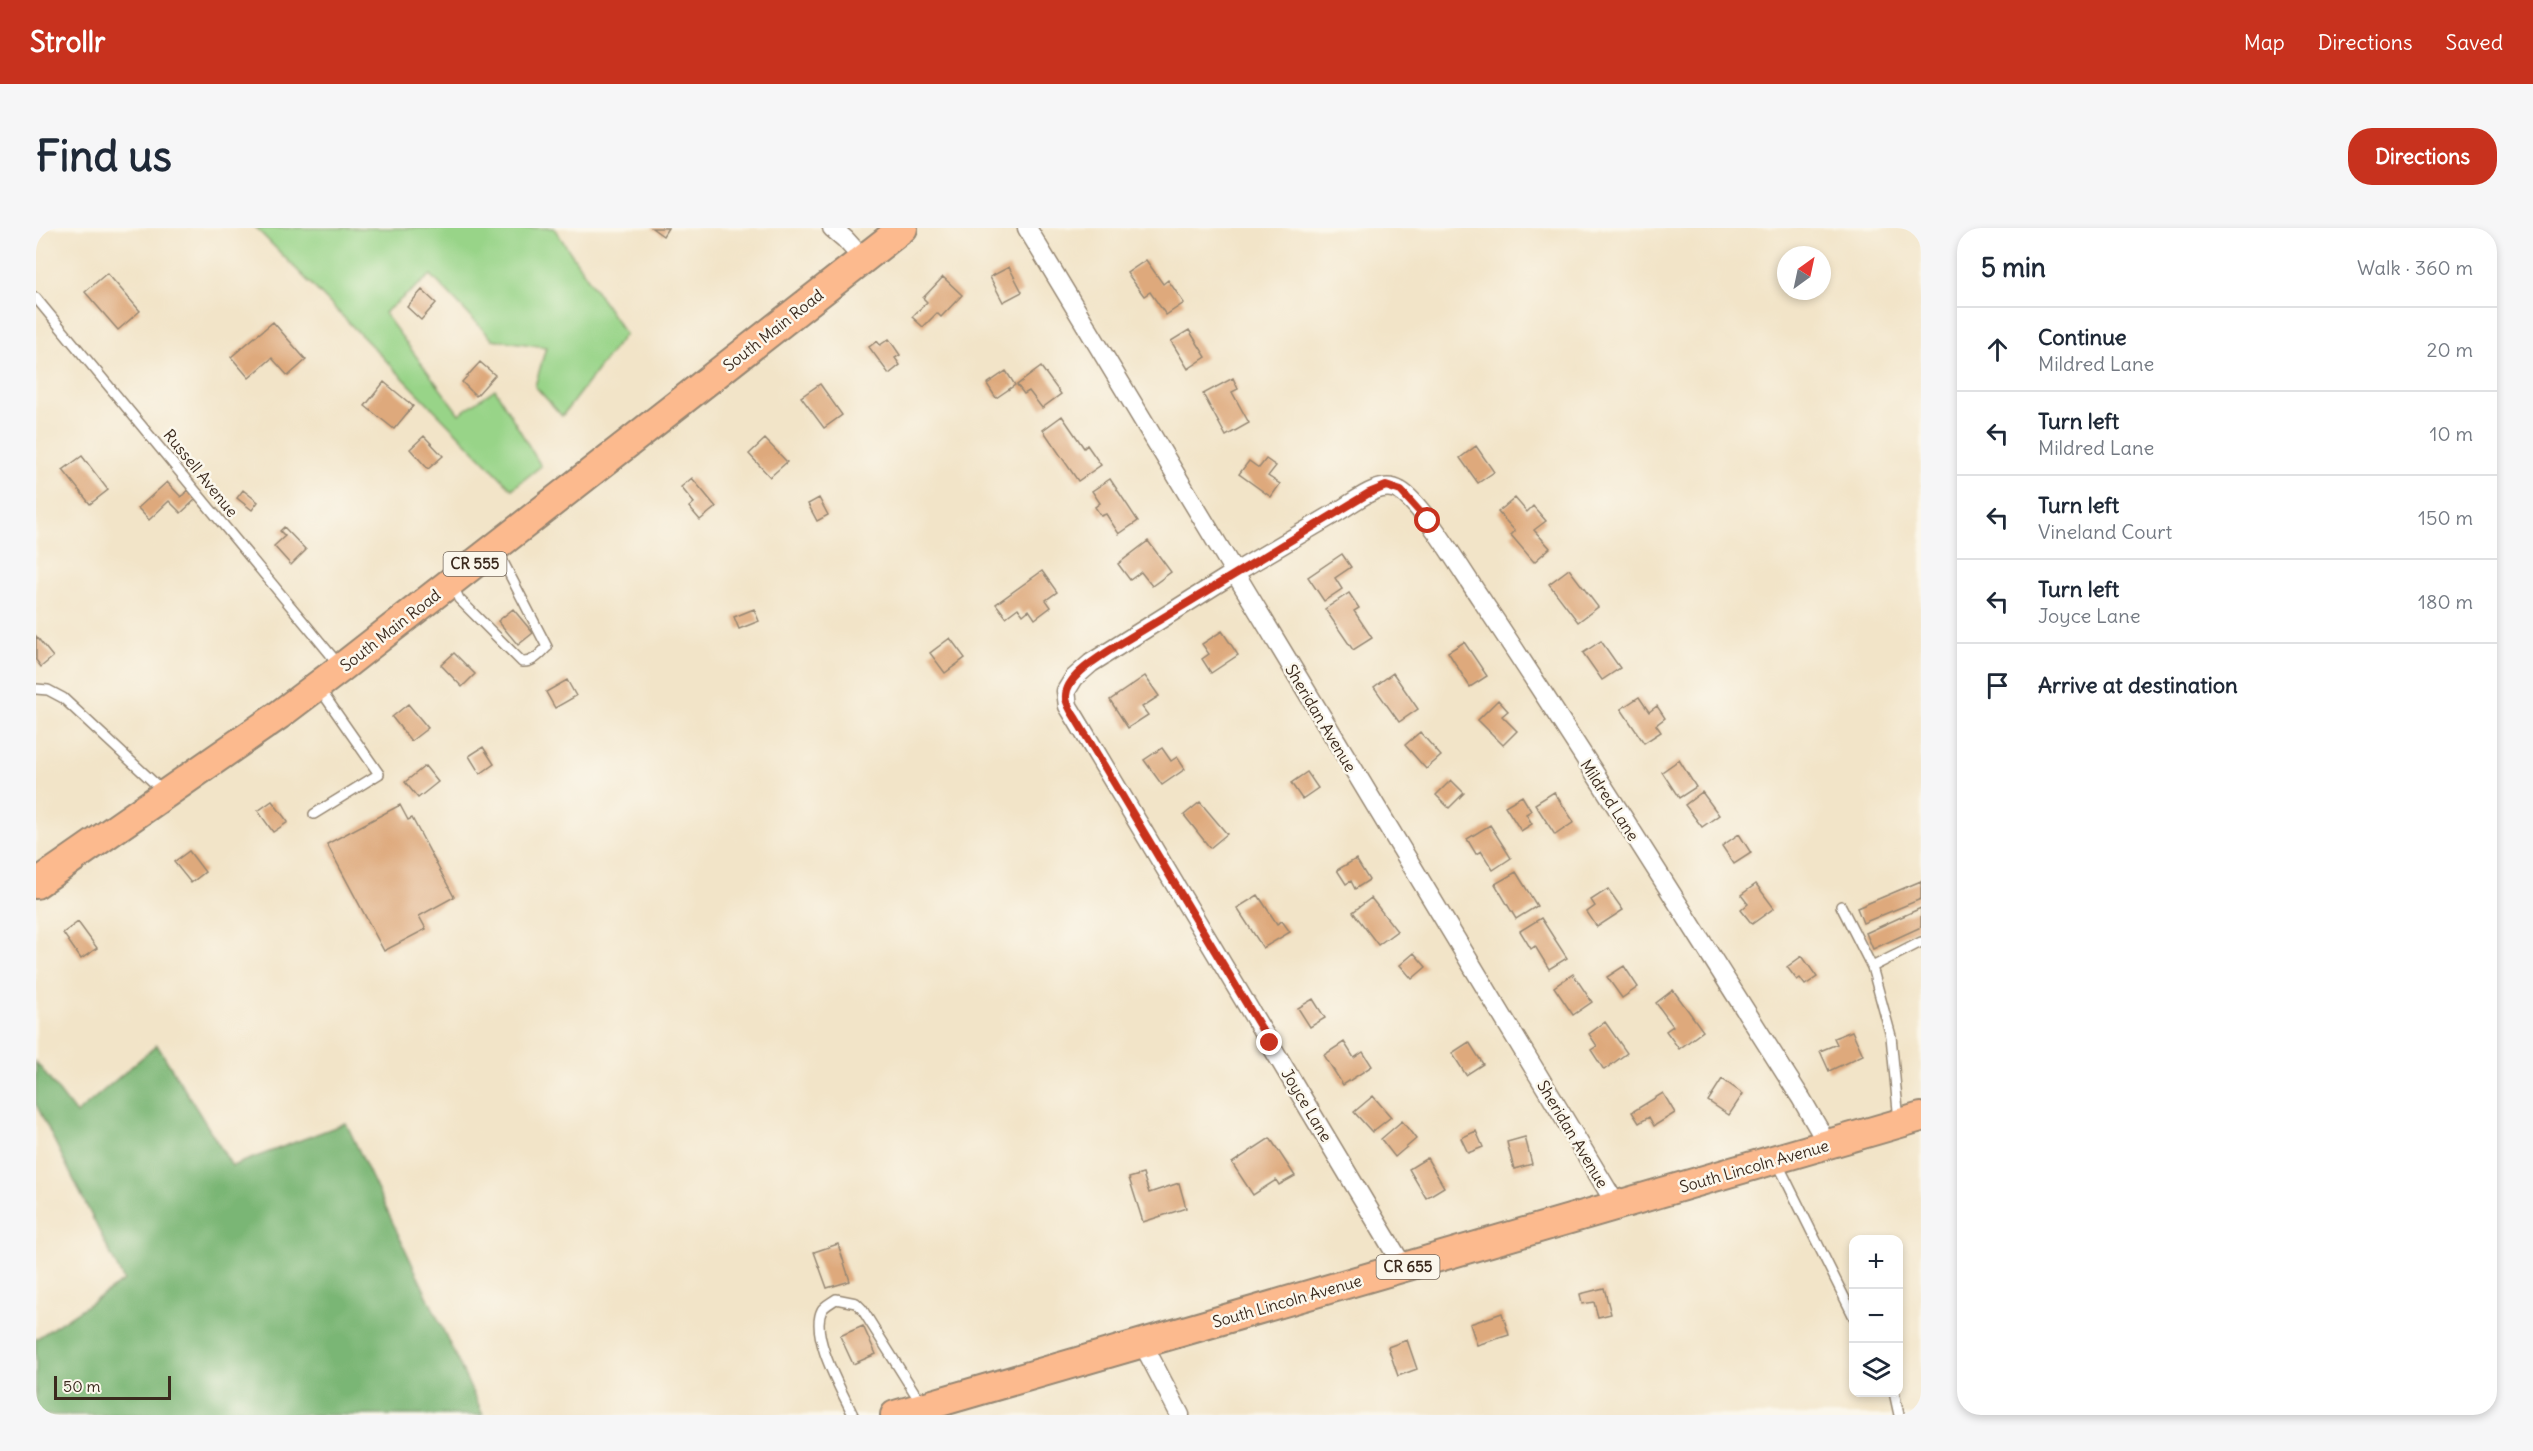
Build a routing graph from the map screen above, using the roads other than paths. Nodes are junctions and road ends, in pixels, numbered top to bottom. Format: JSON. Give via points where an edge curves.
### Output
{"nodes":[{"id":1,"x":832,"y":228,"type":"edge"},
{"id":2,"x":903,"y":228,"type":"edge"},
{"id":3,"x":1027,"y":228,"type":"edge"},
{"id":4,"x":864,"y":260,"type":"junction"},
{"id":5,"x":36,"y":298,"type":"edge"},
{"id":6,"x":496,"y":548,"type":"junction"},
{"id":7,"x":1234,"y":573,"type":"junction"},
{"id":8,"x":451,"y":583,"type":"junction"},
{"id":9,"x":341,"y":668,"type":"junction"},
{"id":10,"x":318,"y":686,"type":"junction"},
{"id":11,"x":36,"y":689,"type":"edge"},
{"id":12,"x":165,"y":794,"type":"junction"},
{"id":13,"x":314,"y":814,"type":"dead end"},
{"id":14,"x":36,"y":884,"type":"edge"},
{"id":15,"x":1841,"y":906,"type":"dead end"},
{"id":16,"x":1921,"y":942,"type":"edge"},
{"id":17,"x":1872,"y":967,"type":"junction"},
{"id":18,"x":1910,"y":1120,"type":"edge"},
{"id":19,"x":1828,"y":1145,"type":"junction"},
{"id":20,"x":1776,"y":1160,"type":"junction"},
{"id":21,"x":1617,"y":1206,"type":"junction"},
{"id":22,"x":1404,"y":1268,"type":"junction"},
{"id":23,"x":1849,"y":1307,"type":"edge"},
{"id":24,"x":1142,"y":1342,"type":"junction"},
{"id":25,"x":1895,"y":1397,"type":"edge"},
{"id":26,"x":923,"y":1407,"type":"junction"},
{"id":27,"x":853,"y":1415,"type":"edge"},
{"id":28,"x":895,"y":1415,"type":"edge"},
{"id":29,"x":1180,"y":1415,"type":"edge"},
{"id":30,"x":1899,"y":1415,"type":"edge"}],
"edges":[{"from":1,"to":4,"type":"street"},
{"from":2,"to":4,"type":"main road","name":"South Main Road","number":"CR 555"},
{"from":3,"to":7,"type":"street","name":"Sheridan Avenue"},
{"from":4,"to":6,"type":"main road","name":"South Main Road","number":"CR 555"},
{"from":5,"to":9,"type":"lane","name":"Russell Avenue"},
{"from":6,"to":8,"type":"main road","name":"South Main Road","number":"CR 555"},
{"from":6,"to":8,"type":"lane","via":[[547,646],[539,656],[522,662],[459,600]]},
{"from":7,"to":19,"type":"street","name":"Mildred Lane","via":[[1369,493],[1386,486],[1401,491],[1428,521],[1495,621]]},
{"from":7,"to":21,"type":"street","name":"Sheridan Avenue"},
{"from":7,"to":22,"type":"street","name":"Joyce Lane","via":[[1091,663],[1068,685],[1068,706]]},
{"from":8,"to":9,"type":"main road","name":"South Main Road","number":"CR 555"},
{"from":9,"to":10,"type":"main road","name":"South Main Road","number":"CR 555"},
{"from":10,"to":12,"type":"main road","name":"South Main Road","number":"CR 555"},
{"from":10,"to":13,"type":"lane","via":[[379,774]]},
{"from":11,"to":12,"type":"lane","via":[[63,698]]},
{"from":12,"to":14,"type":"main road","name":"South Main Road","number":"CR 555"},
{"from":15,"to":17,"type":"lane"},
{"from":16,"to":17,"type":"lane"},
{"from":17,"to":18,"type":"lane"},
{"from":18,"to":19,"type":"main road","name":"South Lincoln Avenue","number":"CR 655"},
{"from":19,"to":20,"type":"main road","name":"South Lincoln Avenue","number":"CR 655"},
{"from":20,"to":21,"type":"main road","name":"South Lincoln Avenue","number":"CR 655"},
{"from":20,"to":23,"type":"lane"},
{"from":21,"to":22,"type":"main road","name":"South Lincoln Avenue","number":"CR 655"},
{"from":22,"to":24,"type":"main road","name":"South Lincoln Avenue","number":"CR 655"},
{"from":24,"to":26,"type":"main road","name":"South Lincoln Avenue","number":"CR 655"},
{"from":24,"to":29,"type":"street"},
{"from":25,"to":30,"type":"lane"},
{"from":26,"to":27,"type":"lane","via":[[862,1309],[856,1303],[836,1299],[822,1309],[818,1325],[822,1344]]},
{"from":26,"to":28,"type":"main road","name":"South Lincoln Avenue","number":"CR 655"}]}
